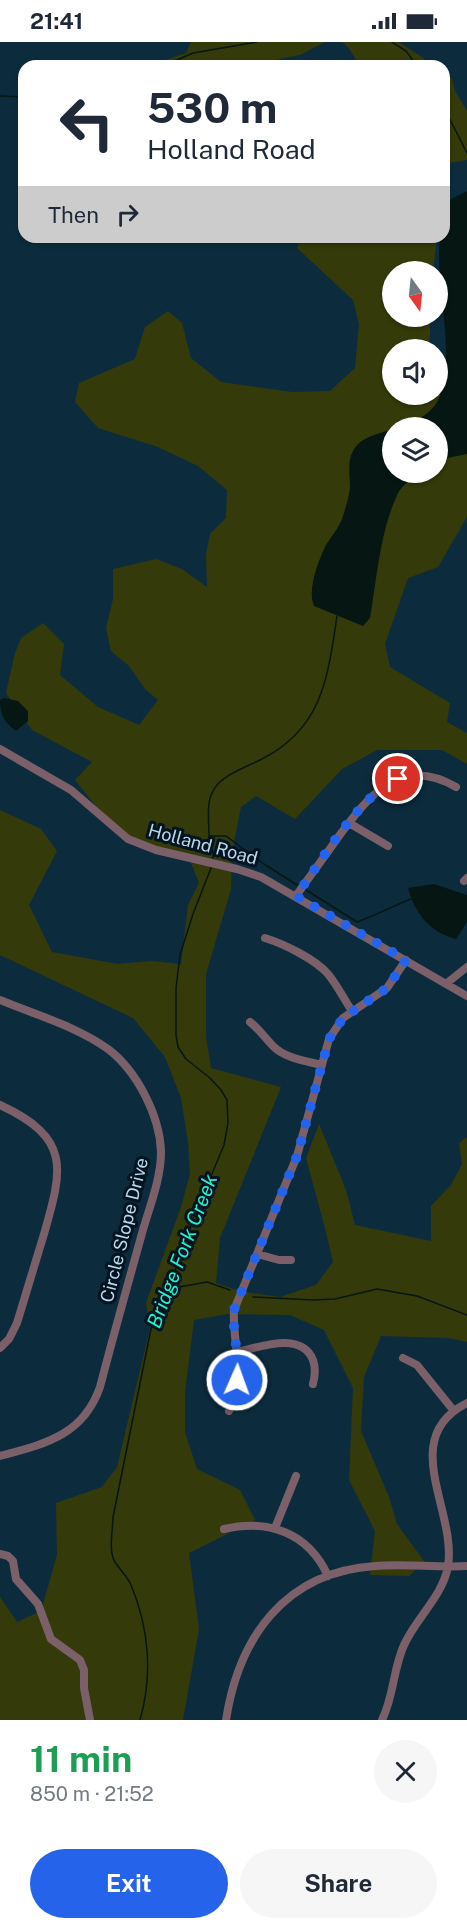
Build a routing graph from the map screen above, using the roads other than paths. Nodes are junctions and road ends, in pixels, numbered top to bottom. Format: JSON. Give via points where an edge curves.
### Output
{"nodes":[{"id":1,"x":0,"y":749,"type":"edge"},
{"id":2,"x":456,"y":787,"type":"dead end"},
{"id":3,"x":349,"y":823,"type":"junction"},
{"id":4,"x":388,"y":846,"type":"dead end"},
{"id":5,"x":296,"y":896,"type":"junction"},
{"id":6,"x":265,"y":938,"type":"dead end"},
{"id":7,"x":406,"y":960,"type":"junction"},
{"id":8,"x":467,"y":967,"type":"edge"},
{"id":9,"x":447,"y":983,"type":"junction"},
{"id":10,"x":467,"y":996,"type":"edge"},
{"id":11,"x":0,"y":1000,"type":"edge"},
{"id":12,"x":352,"y":1011,"type":"junction"},
{"id":13,"x":250,"y":1022,"type":"dead end"},
{"id":14,"x":322,"y":1065,"type":"junction"},
{"id":15,"x":0,"y":1105,"type":"edge"},
{"id":16,"x":257,"y":1254,"type":"junction"},
{"id":17,"x":291,"y":1260,"type":"dead end"},
{"id":18,"x":0,"y":1348,"type":"edge"},
{"id":19,"x":238,"y":1352,"type":"junction"},
{"id":20,"x":403,"y":1358,"type":"dead end"},
{"id":21,"x":313,"y":1384,"type":"dead end"},
{"id":22,"x":467,"y":1403,"type":"edge"},
{"id":23,"x":229,"y":1411,"type":"dead end"},
{"id":24,"x":454,"y":1411,"type":"junction"},
{"id":25,"x":0,"y":1456,"type":"edge"},
{"id":26,"x":296,"y":1476,"type":"dead end"},
{"id":27,"x":275,"y":1528,"type":"junction"},
{"id":28,"x":224,"y":1529,"type":"dead end"},
{"id":29,"x":0,"y":1554,"type":"edge"},
{"id":30,"x":467,"y":1566,"type":"edge"},
{"id":31,"x":448,"y":1567,"type":"junction"},
{"id":32,"x":328,"y":1576,"type":"junction"},
{"id":33,"x":90,"y":1720,"type":"edge"},
{"id":34,"x":226,"y":1720,"type":"edge"},
{"id":35,"x":382,"y":1720,"type":"edge"}],
"edges":[{"from":1,"to":5,"type":"street","name":"Holland Road","via":[[71,790],[128,839],[156,850],[245,871]]},
{"from":2,"to":3,"type":"street","via":[[427,776],[398,779],[373,794]]},
{"from":3,"to":4,"type":"street"},
{"from":3,"to":5,"type":"street"},
{"from":5,"to":7,"type":"street","name":"Holland Road"},
{"from":6,"to":12,"type":"street","via":[[321,968]]},
{"from":7,"to":9,"type":"street","name":"Holland Road"},
{"from":7,"to":12,"type":"street","via":[[387,988]]},
{"from":8,"to":9,"type":"street"},
{"from":9,"to":10,"type":"street","name":"Holland Road"},
{"from":11,"to":25,"type":"street","name":"Circle Slope Drive","via":[[76,1031],[117,1056],[145,1098],[161,1150],[155,1185],[93,1404],[76,1425],[59,1437]]},
{"from":12,"to":14,"type":"street","via":[[335,1027]]},
{"from":13,"to":14,"type":"street","via":[[274,1048]]},
{"from":14,"to":16,"type":"street","via":[[297,1156]]},
{"from":15,"to":18,"type":"street","via":[[42,1132],[55,1154],[58,1179],[17,1323]]},
{"from":16,"to":17,"type":"street"},
{"from":16,"to":19,"type":"street","via":[[234,1310]]},
{"from":19,"to":21,"type":"street","via":[[275,1344],[299,1345],[315,1364]]},
{"from":19,"to":23,"type":"street","via":[[235,1396]]},
{"from":20,"to":24,"type":"street","via":[[417,1365]]},
{"from":22,"to":24,"type":"street"},
{"from":24,"to":31,"type":"street","via":[[438,1430],[431,1455],[447,1533]]},
{"from":26,"to":27,"type":"street"},
{"from":27,"to":28,"type":"street","via":[[252,1525]]},
{"from":27,"to":32,"type":"street","via":[[306,1545]]},
{"from":29,"to":33,"type":"street","via":[[13,1561],[16,1579],[38,1604],[51,1639],[80,1660]]},
{"from":30,"to":31,"type":"street"},
{"from":31,"to":32,"type":"street","via":[[374,1566]]},
{"from":31,"to":35,"type":"street","via":[[404,1645]]},
{"from":32,"to":34,"type":"street","via":[[284,1602],[257,1632],[237,1671]]}]}
